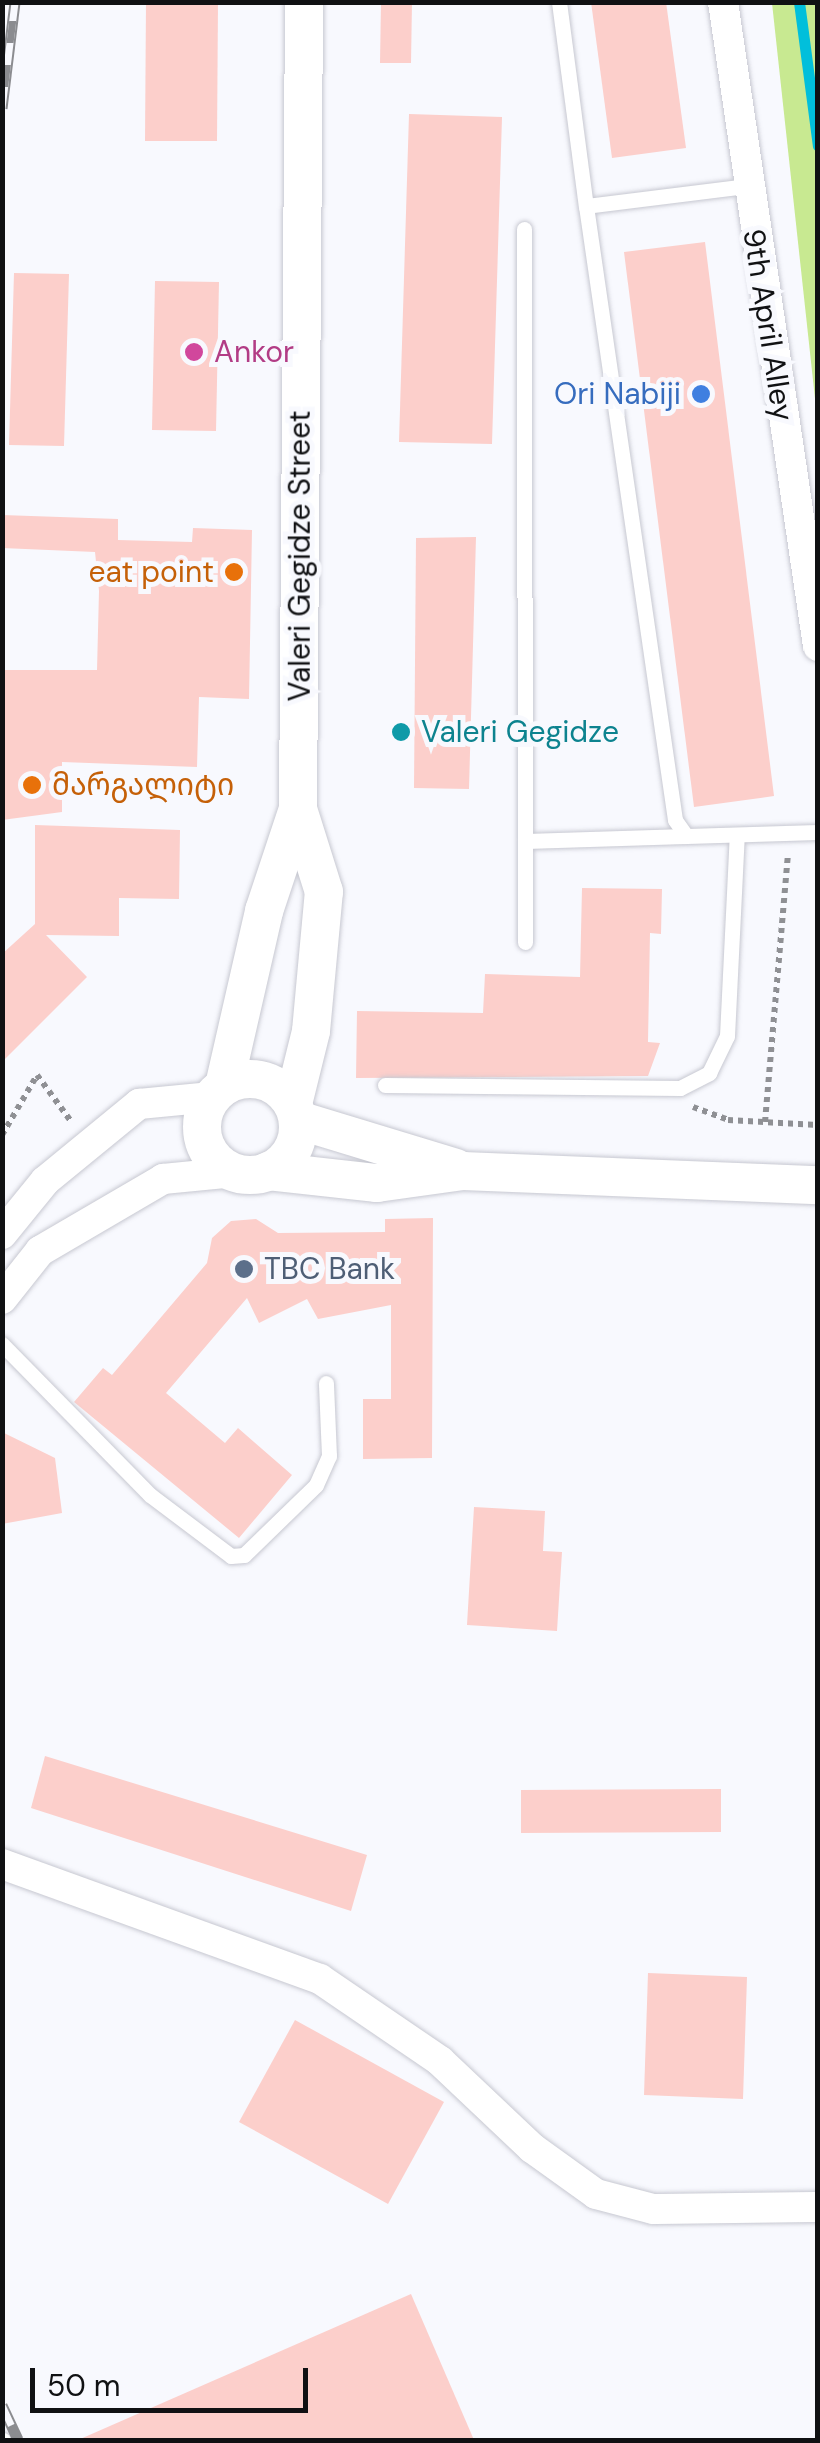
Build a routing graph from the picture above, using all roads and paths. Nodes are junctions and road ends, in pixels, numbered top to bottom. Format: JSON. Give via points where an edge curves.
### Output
{"nodes":[{"id":1,"x":304,"y":2,"type":"edge"},
{"id":2,"x":559,"y":2,"type":"edge"},
{"id":3,"x":723,"y":2,"type":"edge"},
{"id":4,"x":746,"y":186,"type":"junction"},
{"id":5,"x":586,"y":206,"type":"junction"},
{"id":6,"x":524,"y":229,"type":"dead end"},
{"id":7,"x":818,"y":646,"type":"edge"},
{"id":8,"x":298,"y":809,"type":"junction"},
{"id":9,"x":818,"y":832,"type":"edge"},
{"id":10,"x":789,"y":833,"type":"junction"},
{"id":11,"x":737,"y":835,"type":"junction"},
{"id":12,"x":686,"y":836,"type":"junction"},
{"id":13,"x":524,"y":841,"type":"junction"},
{"id":14,"x":525,"y":942,"type":"dead end"},
{"id":15,"x":385,"y":1085,"type":"dead end"},
{"id":16,"x":218,"y":1092,"type":"junction"},
{"id":17,"x":295,"y":1112,"type":"junction"},
{"id":18,"x":698,"y":1114,"type":"dead end"},
{"id":19,"x":765,"y":1122,"type":"junction"},
{"id":20,"x":818,"y":1125,"type":"edge"},
{"id":21,"x":2,"y":1135,"type":"edge"},
{"id":22,"x":89,"y":1145,"type":"junction"},
{"id":23,"x":463,"y":1171,"type":"junction"},
{"id":24,"x":252,"y":1172,"type":"junction"},
{"id":25,"x":818,"y":1184,"type":"edge"},
{"id":26,"x":2,"y":1234,"type":"edge"},
{"id":27,"x":2,"y":1299,"type":"edge"},
{"id":28,"x":2,"y":1344,"type":"edge"},
{"id":29,"x":326,"y":1383,"type":"dead end"},
{"id":30,"x":2,"y":1864,"type":"edge"},
{"id":31,"x":818,"y":2207,"type":"edge"}],
"edges":[{"from":1,"to":8,"type":"street","name":"Valeri Gegidze Street"},
{"from":2,"to":5,"type":"lane"},
{"from":3,"to":4,"type":"street","name":"9th April Alley"},
{"from":4,"to":5,"type":"lane"},
{"from":4,"to":7,"type":"street","name":"9th April Alley"},
{"from":5,"to":12,"type":"lane","via":[[674,820]]},
{"from":6,"to":13,"type":"lane"},
{"from":8,"to":16,"type":"street","name":"Valeri Gegidze Street"},
{"from":8,"to":17,"type":"street","name":"Valeri Gegidze Street","via":[[324,892],[311,1031]]},
{"from":9,"to":10,"type":"lane"},
{"from":10,"to":11,"type":"lane"},
{"from":10,"to":19,"type":"path"},
{"from":11,"to":12,"type":"lane"},
{"from":11,"to":15,"type":"lane","via":[[726,1036],[709,1073],[680,1088]]},
{"from":12,"to":13,"type":"lane"},
{"from":13,"to":14,"type":"lane"},
{"from":16,"to":17,"type":"street","via":[[254,1078]]},
{"from":16,"to":22,"type":"street","via":[[139,1104]]},
{"from":16,"to":24,"type":"street","via":[[202,1134],[208,1150]]},
{"from":17,"to":23,"type":"street"},
{"from":17,"to":24,"type":"street","via":[[292,1150]]},
{"from":18,"to":19,"type":"path"},
{"from":19,"to":20,"type":"path"},
{"from":21,"to":22,"type":"path","via":[[37,1075]]},
{"from":22,"to":26,"type":"street","via":[[45,1182]]},
{"from":23,"to":24,"type":"street","via":[[378,1183]]},
{"from":23,"to":25,"type":"street"},
{"from":24,"to":27,"type":"street","via":[[163,1179],[40,1251]]},
{"from":28,"to":29,"type":"lane","via":[[150,1495],[231,1556],[244,1555],[316,1485],[329,1456]]},
{"from":30,"to":31,"type":"street","via":[[320,1979],[440,2061],[532,2148],[596,2194],[654,2209]]}]}
